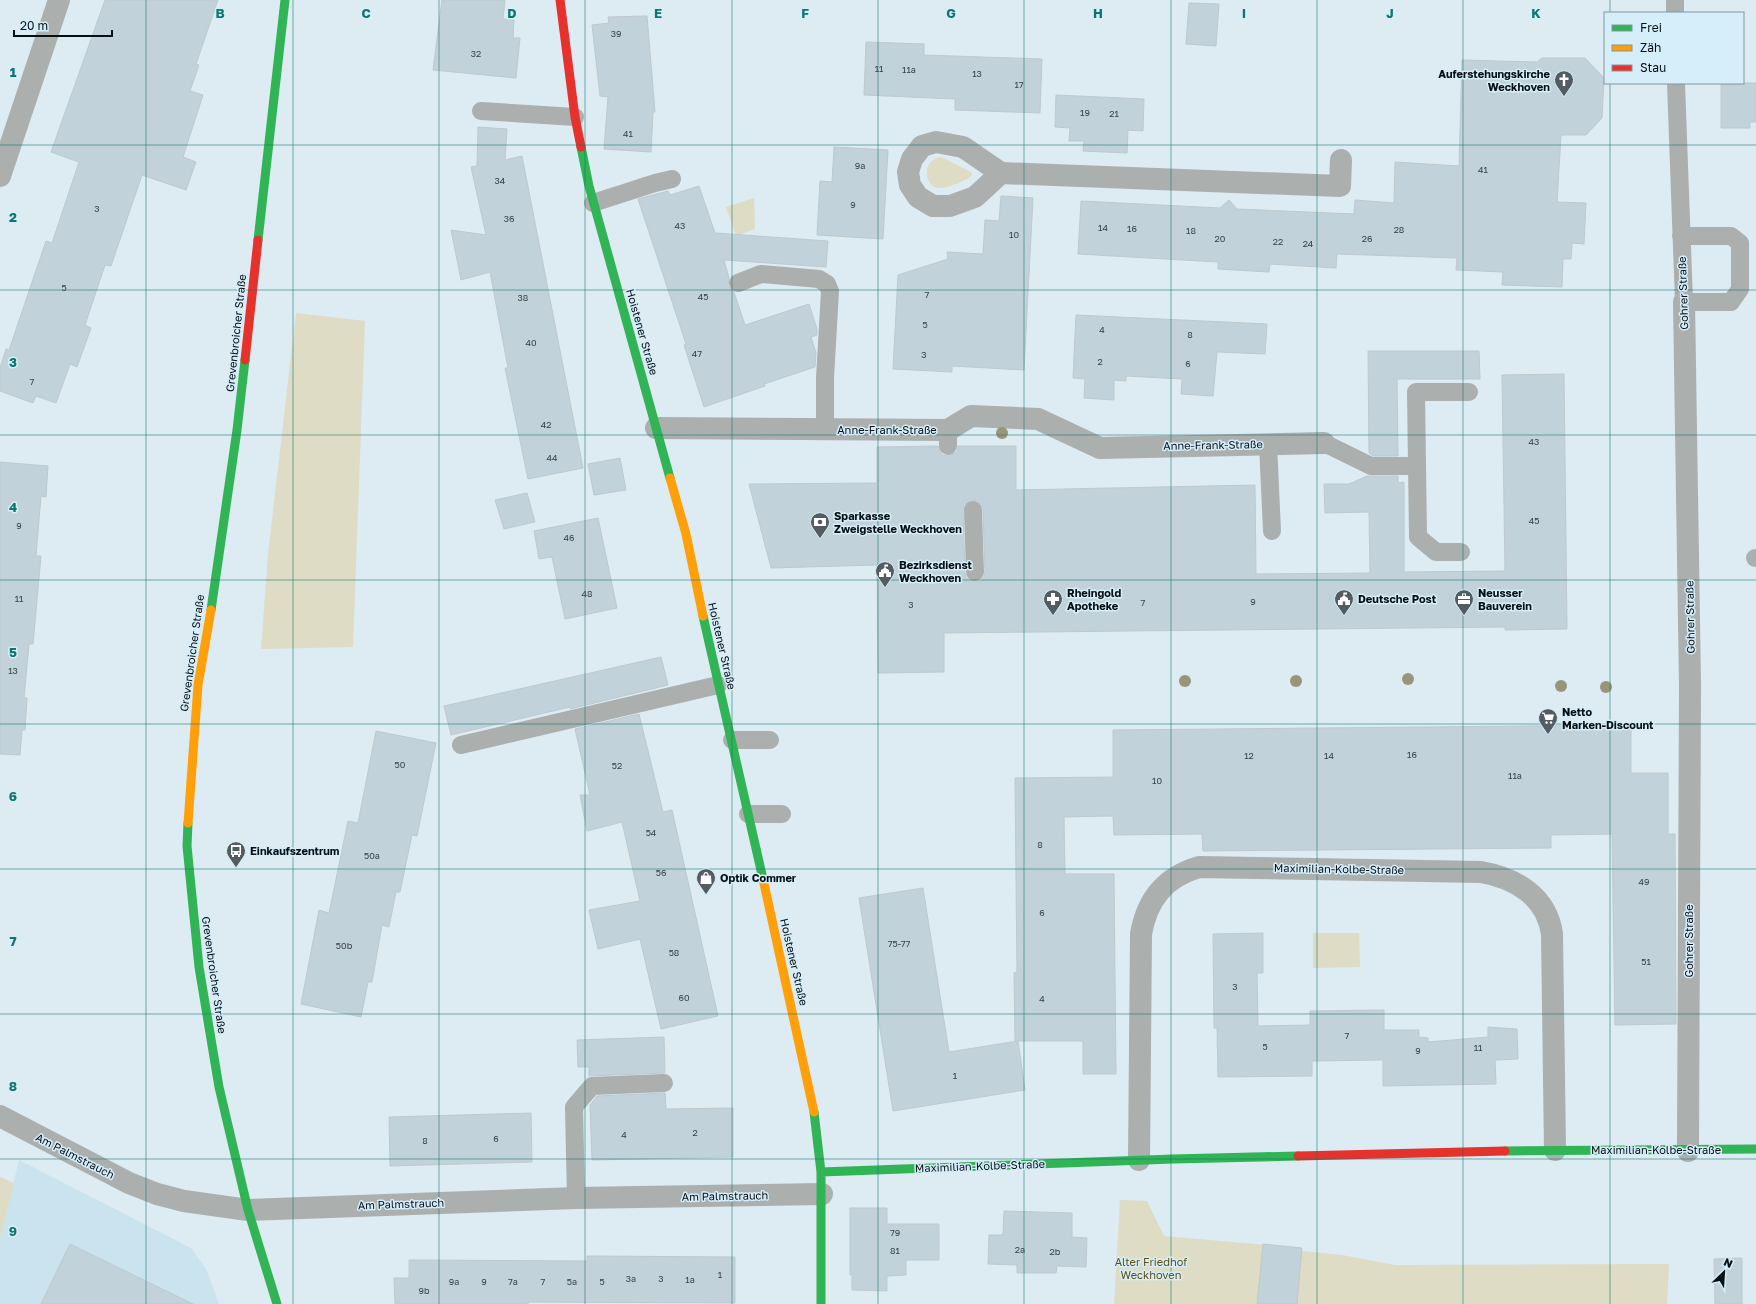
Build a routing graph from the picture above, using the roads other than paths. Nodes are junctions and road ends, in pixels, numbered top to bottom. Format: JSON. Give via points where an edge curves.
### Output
{"nodes":[{"id":1,"x":59,"y":0,"type":"edge"},
{"id":2,"x":285,"y":0,"type":"edge"},
{"id":3,"x":560,"y":0,"type":"edge"},
{"id":4,"x":1675,"y":0,"type":"edge"},
{"id":5,"x":1675,"y":12,"type":"edge"},
{"id":6,"x":1676,"y":84,"type":"edge"},
{"id":7,"x":481,"y":111,"type":"dead end"},
{"id":8,"x":575,"y":116,"type":"junction"},
{"id":9,"x":1341,"y":160,"type":"dead end"},
{"id":10,"x":1001,"y":173,"type":"dead end"},
{"id":11,"x":0,"y":176,"type":"edge"},
{"id":12,"x":672,"y":180,"type":"dead end"},
{"id":13,"x":593,"y":203,"type":"junction"},
{"id":14,"x":1681,"y":236,"type":"junction"},
{"id":15,"x":738,"y":283,"type":"dead end"},
{"id":16,"x":1684,"y":302,"type":"junction"},
{"id":17,"x":1469,"y":392,"type":"dead end"},
{"id":18,"x":656,"y":428,"type":"junction"},
{"id":19,"x":825,"y":429,"type":"junction"},
{"id":20,"x":1324,"y":443,"type":"joint"},
{"id":21,"x":1268,"y":444,"type":"junction"},
{"id":22,"x":1417,"y":466,"type":"junction"},
{"id":23,"x":973,"y":510,"type":"dead end"},
{"id":24,"x":1272,"y":531,"type":"dead end"},
{"id":25,"x":1461,"y":552,"type":"dead end"},
{"id":26,"x":975,"y":572,"type":"dead end"},
{"id":27,"x":718,"y":686,"type":"junction"},
{"id":28,"x":732,"y":740,"type":"junction"},
{"id":29,"x":770,"y":740,"type":"dead end"},
{"id":30,"x":461,"y":745,"type":"dead end"},
{"id":31,"x":748,"y":814,"type":"junction"},
{"id":32,"x":782,"y":814,"type":"dead end"},
{"id":33,"x":664,"y":1082,"type":"dead end"},
{"id":34,"x":0,"y":1116,"type":"edge"},
{"id":35,"x":1555,"y":1150,"type":"junction"},
{"id":36,"x":1756,"y":1150,"type":"edge"},
{"id":37,"x":1688,"y":1151,"type":"junction"},
{"id":38,"x":1140,"y":1160,"type":"junction"},
{"id":39,"x":821,"y":1172,"type":"junction"},
{"id":40,"x":822,"y":1194,"type":"junction"},
{"id":41,"x":576,"y":1198,"type":"junction"},
{"id":42,"x":248,"y":1210,"type":"junction"},
{"id":43,"x":277,"y":1304,"type":"edge"},
{"id":44,"x":821,"y":1304,"type":"edge"}],
"edges":[{"from":1,"to":11,"type":"street"},
{"from":2,"to":42,"type":"street","name":"Grevenbroicher Straße","via":[[237,430],[219,561],[198,685],[186,846],[199,968],[219,1087]]},
{"from":3,"to":8,"type":"street","name":"Hoistener Straße"},
{"from":4,"to":5,"type":"lane"},
{"from":6,"to":14,"type":"lane","name":"Gohrer Straße"},
{"from":7,"to":8,"type":"lane"},
{"from":8,"to":13,"type":"street","name":"Hoistener Straße"},
{"from":9,"to":10,"type":"street","via":[[1340,186]]},
{"from":12,"to":13,"type":"lane"},
{"from":13,"to":18,"type":"street","name":"Hoistener Straße"},
{"from":14,"to":16,"type":"lane","name":"Gohrer Straße"},
{"from":14,"to":16,"type":"lane","via":[[1731,236],[1740,243],[1740,289],[1731,302]]},
{"from":15,"to":19,"type":"lane","via":[[761,274],[819,279],[827,284],[830,291]]},
{"from":16,"to":37,"type":"street","name":"Gohrer Straße","via":[[1690,686]]},
{"from":17,"to":22,"type":"lane","via":[[1416,392]]},
{"from":18,"to":19,"type":"street","name":"Anne-Frank-Straße"},
{"from":18,"to":27,"type":"street","name":"Hoistener Straße","via":[[686,534]]},
{"from":19,"to":21,"type":"street","name":"Anne-Frank-Straße","via":[[948,438],[971,416],[1038,419],[1100,448]]},
{"from":20,"to":21,"type":"street","name":"Anne-Frank-Straße"},
{"from":20,"to":22,"type":"lane","via":[[1371,466]]},
{"from":21,"to":24,"type":"lane"},
{"from":22,"to":25,"type":"lane","via":[[1418,537],[1436,552]]},
{"from":23,"to":26,"type":"lane"},
{"from":27,"to":28,"type":"street","name":"Hoistener Straße"},
{"from":27,"to":30,"type":"lane"},
{"from":28,"to":29,"type":"lane"},
{"from":28,"to":31,"type":"street","name":"Hoistener Straße"},
{"from":31,"to":32,"type":"lane"},
{"from":31,"to":39,"type":"street","name":"Hoistener Straße","via":[[812,1099]]},
{"from":33,"to":41,"type":"lane","via":[[592,1086],[574,1107]]},
{"from":34,"to":42,"type":"street","name":"Am Palmstrauch","via":[[129,1183],[157,1194],[184,1201]]},
{"from":35,"to":37,"type":"street","name":"Maximilian-Kolbe-Straße"},
{"from":35,"to":38,"type":"street","name":"Maximilian-Kolbe-Straße"},
{"from":35,"to":38,"type":"street","name":"Maximilian-Kolbe-Straße","via":[[1551,924],[1542,906],[1528,892],[1497,874],[1481,872],[1199,868],[1183,872],[1170,881],[1158,893],[1144,919],[1141,934]]},
{"from":36,"to":37,"type":"street","name":"Maximilian-Kolbe-Straße"},
{"from":38,"to":39,"type":"street","name":"Maximilian-Kolbe-Straße"},
{"from":39,"to":40,"type":"street","name":"Hoistener Straße"},
{"from":40,"to":41,"type":"street","name":"Am Palmstrauch"},
{"from":40,"to":44,"type":"street","name":"Hoistener Straße"},
{"from":41,"to":42,"type":"street","name":"Am Palmstrauch"},
{"from":42,"to":43,"type":"street","name":"Grevenbroicher Straße"}]}
